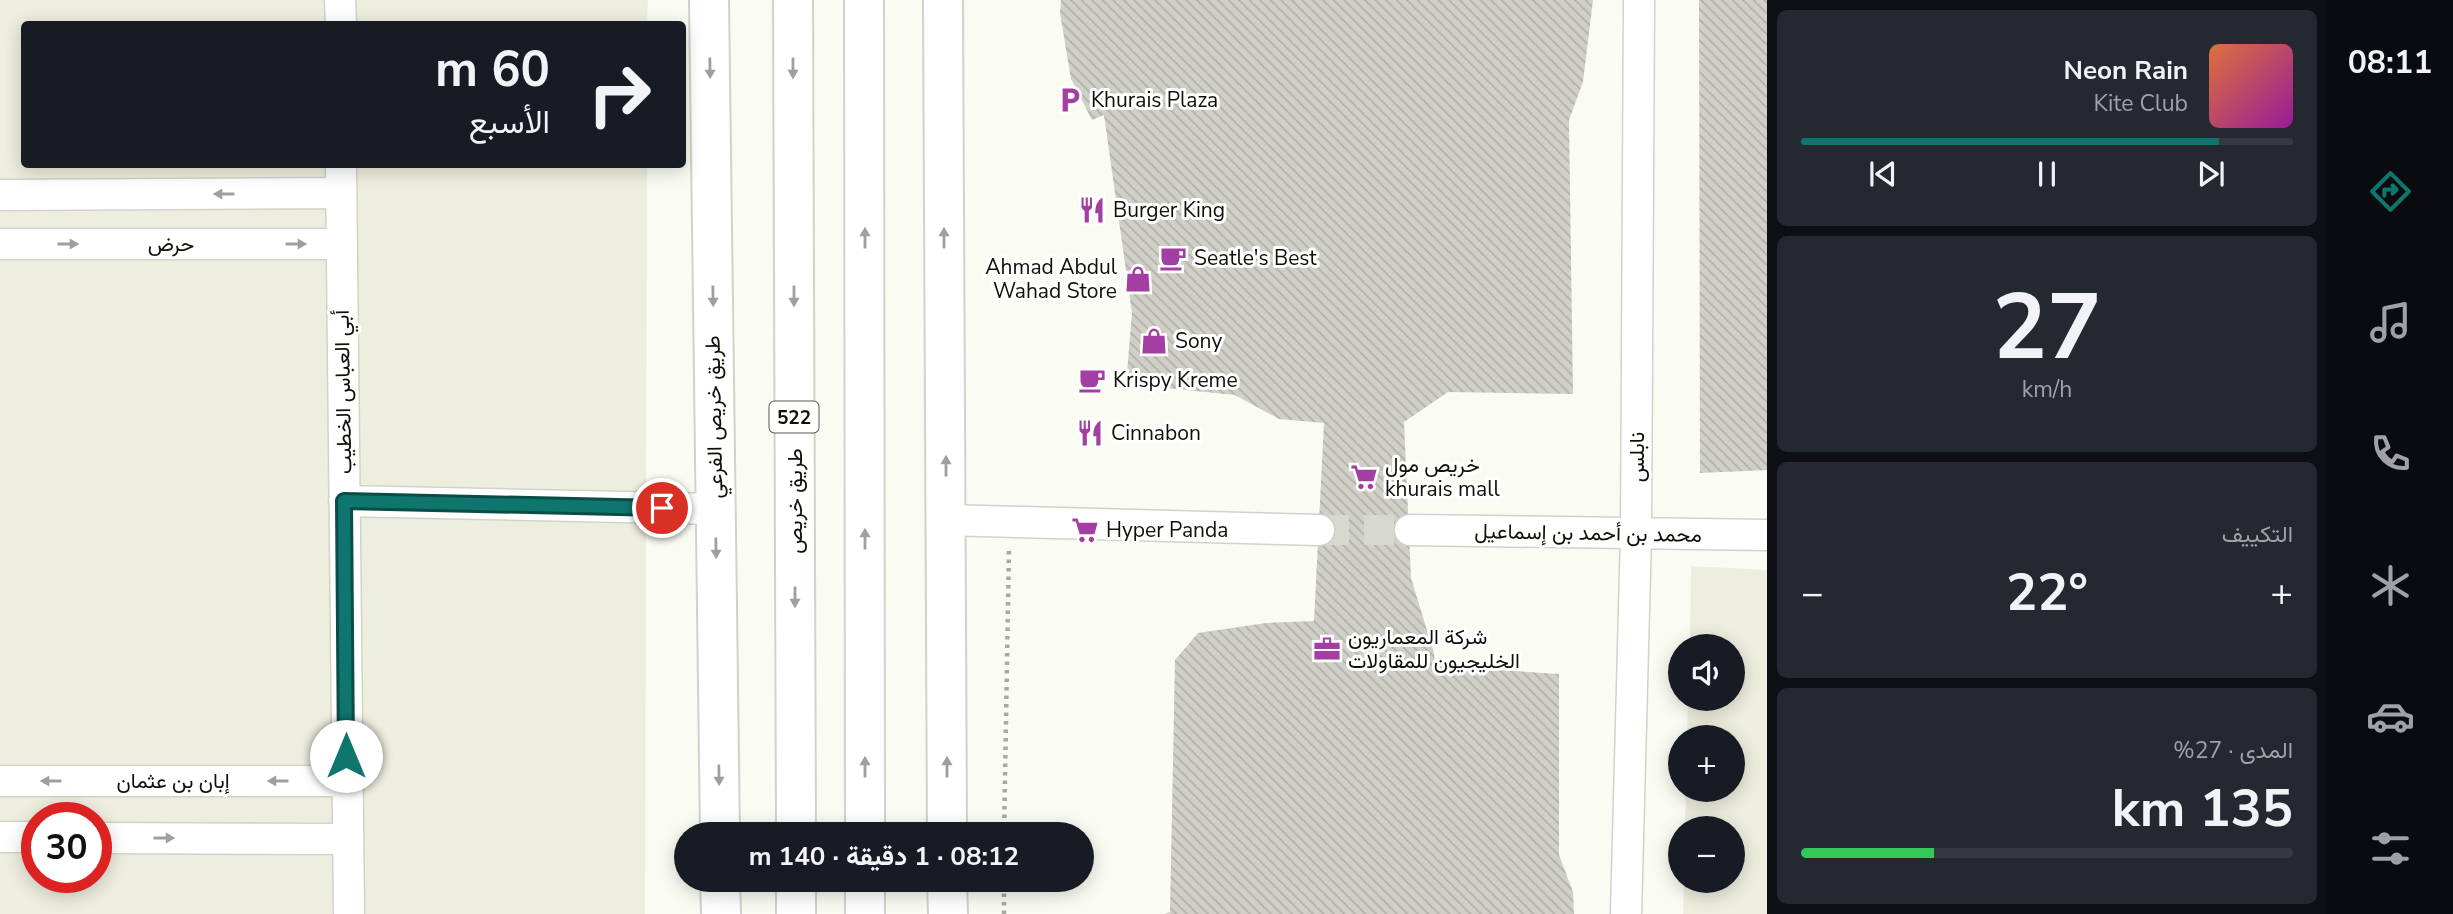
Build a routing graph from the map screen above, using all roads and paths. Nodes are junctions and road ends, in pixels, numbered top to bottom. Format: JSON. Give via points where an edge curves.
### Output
{"nodes":[{"id":1,"x":341,"y":0,"type":"edge"},
{"id":2,"x":709,"y":0,"type":"edge"},
{"id":3,"x":793,"y":0,"type":"edge"},
{"id":4,"x":864,"y":0,"type":"edge"},
{"id":5,"x":943,"y":0,"type":"edge"},
{"id":6,"x":1639,"y":0,"type":"edge"},
{"id":7,"x":341,"y":21,"type":"edge"},
{"id":8,"x":341,"y":179,"type":"edge"},
{"id":9,"x":0,"y":195,"type":"edge"},
{"id":10,"x":0,"y":244,"type":"edge"},
{"id":11,"x":342,"y":244,"type":"junction"},
{"id":12,"x":344,"y":501,"type":"junction"},
{"id":13,"x":715,"y":509,"type":"junction"},
{"id":14,"x":946,"y":520,"type":"junction"},
{"id":15,"x":1009,"y":522,"type":"junction"},
{"id":16,"x":1319,"y":530,"type":"tunnel mouth"},
{"id":17,"x":1409,"y":530,"type":"tunnel mouth"},
{"id":18,"x":1636,"y":534,"type":"junction"},
{"id":19,"x":1767,"y":535,"type":"edge"},
{"id":20,"x":0,"y":781,"type":"edge"},
{"id":21,"x":346,"y":781,"type":"junction"},
{"id":22,"x":719,"y":822,"type":"edge"},
{"id":23,"x":796,"y":822,"type":"edge"},
{"id":24,"x":865,"y":822,"type":"edge"},
{"id":25,"x":947,"y":822,"type":"edge"},
{"id":26,"x":1004,"y":822,"type":"edge"},
{"id":27,"x":0,"y":837,"type":"edge"},
{"id":28,"x":21,"y":837,"type":"edge"},
{"id":29,"x":112,"y":838,"type":"edge"},
{"id":30,"x":348,"y":839,"type":"junction"},
{"id":31,"x":720,"y":892,"type":"edge"},
{"id":32,"x":796,"y":892,"type":"edge"},
{"id":33,"x":865,"y":892,"type":"edge"},
{"id":34,"x":947,"y":892,"type":"edge"},
{"id":35,"x":1004,"y":892,"type":"edge"},
{"id":36,"x":349,"y":914,"type":"edge"},
{"id":37,"x":720,"y":914,"type":"edge"},
{"id":38,"x":796,"y":914,"type":"edge"},
{"id":39,"x":865,"y":914,"type":"edge"},
{"id":40,"x":947,"y":914,"type":"edge"},
{"id":41,"x":1004,"y":914,"type":"edge"},
{"id":42,"x":1626,"y":914,"type":"edge"}],
"edges":[{"from":1,"to":7,"type":"street"},
{"from":2,"to":13,"type":"main road","name":"طريق خريص الفرعي","one_way":true},
{"from":3,"to":23,"type":"main road","name":"طريق خريص","number":"522","one_way":true},
{"from":24,"to":4,"type":"main road","one_way":true},
{"from":14,"to":5,"type":"main road","one_way":true},
{"from":6,"to":18,"type":"street","name":"نابلس"},
{"from":8,"to":9,"type":"street","one_way":true},
{"from":8,"to":11,"type":"street","name":"أبي العباس الخطيب"},
{"from":10,"to":11,"type":"street","name":"حرض","one_way":true},
{"from":11,"to":12,"type":"street","name":"أبي العباس الخطيب"},
{"from":12,"to":13,"type":"street"},
{"from":12,"to":21,"type":"street","name":"أبي العباس الخطيب"},
{"from":13,"to":22,"type":"main road","name":"طريق خريص الفرعي","one_way":true},
{"from":14,"to":15,"type":"street"},
{"from":25,"to":14,"type":"main road","one_way":true},
{"from":15,"to":16,"type":"street"},
{"from":15,"to":26,"type":"path"},
{"from":17,"to":18,"type":"street","name":"محمد بن أحمد بن إسماعيل"},
{"from":18,"to":19,"type":"street","name":"محمد بن أحمد بن إسماعيل"},
{"from":18,"to":42,"type":"street","name":"نابلس"},
{"from":21,"to":20,"type":"street","name":"إبان بن عثمان","one_way":true},
{"from":21,"to":30,"type":"street","name":"أبي العباس الخطيب"},
{"from":27,"to":28,"type":"street"},
{"from":29,"to":30,"type":"street","one_way":true},
{"from":30,"to":36,"type":"street","name":"أبي العباس الخطيب"},
{"from":31,"to":37,"type":"main road"},
{"from":32,"to":38,"type":"main road"},
{"from":33,"to":39,"type":"main road"},
{"from":34,"to":40,"type":"main road"},
{"from":35,"to":41,"type":"path"}]}
